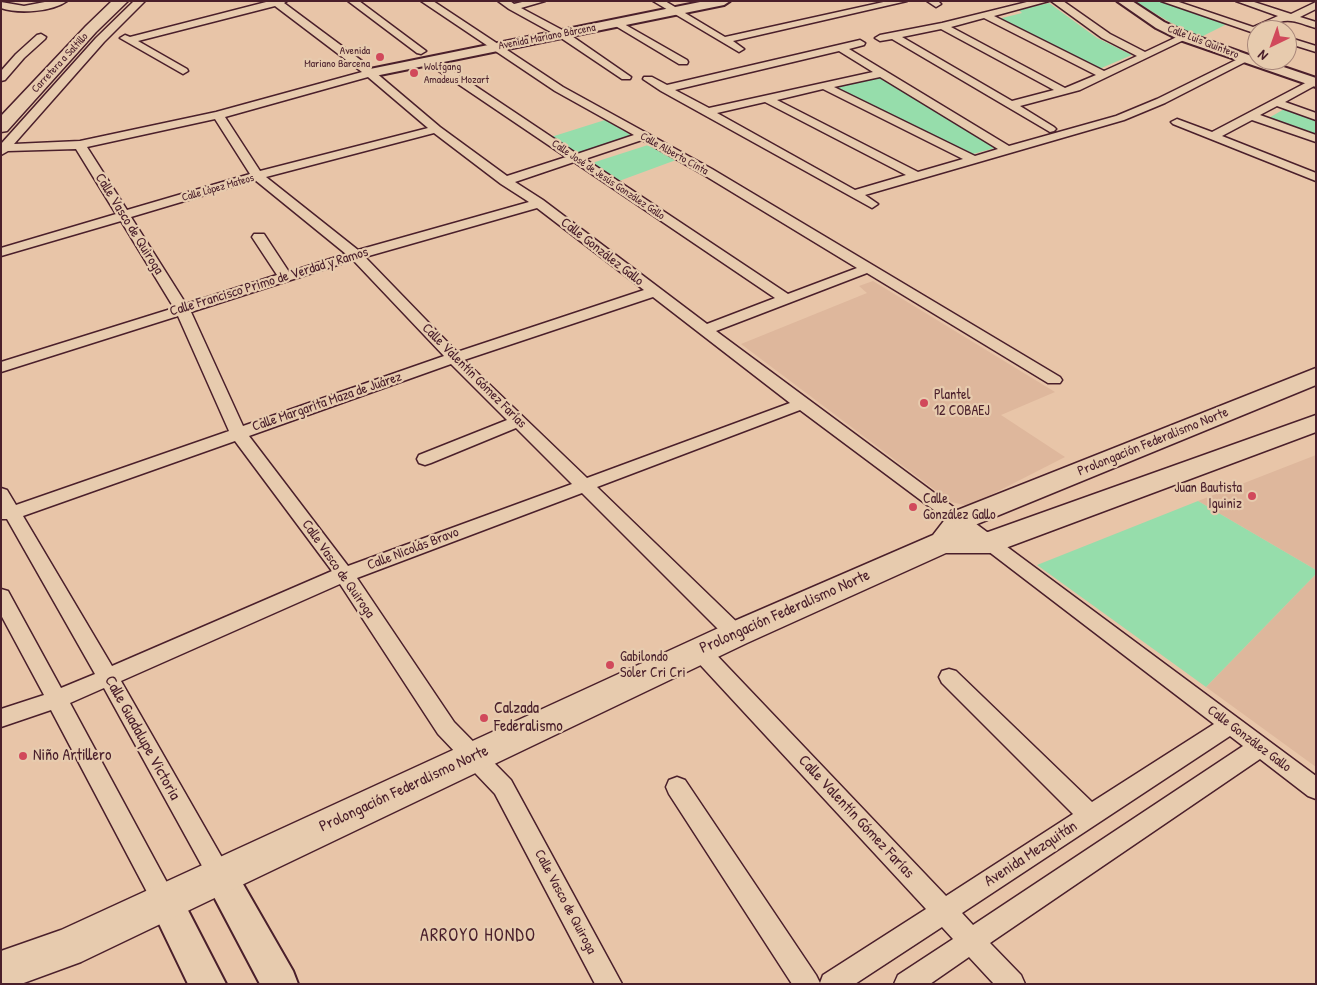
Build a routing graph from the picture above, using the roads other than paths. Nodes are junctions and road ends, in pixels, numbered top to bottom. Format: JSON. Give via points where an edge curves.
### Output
{"nodes":[{"id":1,"x":62,"y":1,"type":"edge"},
{"id":2,"x":108,"y":1,"type":"edge"},
{"id":3,"x":120,"y":1,"type":"edge"},
{"id":4,"x":140,"y":1,"type":"edge"},
{"id":5,"x":353,"y":1,"type":"edge"},
{"id":6,"x":426,"y":1,"type":"edge"},
{"id":7,"x":540,"y":1,"type":"edge"},
{"id":8,"x":724,"y":1,"type":"edge"},
{"id":9,"x":902,"y":1,"type":"edge"},
{"id":10,"x":1044,"y":1,"type":"edge"},
{"id":11,"x":1056,"y":1,"type":"edge"},
{"id":12,"x":1123,"y":1,"type":"edge"},
{"id":13,"x":1166,"y":1,"type":"edge"},
{"id":14,"x":1241,"y":1,"type":"edge"},
{"id":15,"x":1301,"y":1,"type":"edge"},
{"id":16,"x":278,"y":2,"type":"edge"},
{"id":17,"x":1315,"y":3,"type":"edge"},
{"id":18,"x":508,"y":4,"type":"edge"},
{"id":19,"x":666,"y":4,"type":"edge"},
{"id":20,"x":1,"y":6,"type":"edge"},
{"id":21,"x":954,"y":10,"type":"dead end"},
{"id":22,"x":987,"y":16,"type":"junction"},
{"id":23,"x":1278,"y":16,"type":"junction"},
{"id":24,"x":1292,"y":17,"type":"junction"},
{"id":25,"x":971,"y":19,"type":"junction"},
{"id":26,"x":1272,"y":20,"type":"edge"},
{"id":27,"x":618,"y":23,"type":"junction"},
{"id":28,"x":1316,"y":25,"type":"edge"},
{"id":29,"x":545,"y":26,"type":"junction"},
{"id":30,"x":942,"y":26,"type":"junction"},
{"id":31,"x":1247,"y":27,"type":"edge"},
{"id":32,"x":91,"y":29,"type":"junction"},
{"id":33,"x":108,"y":32,"type":"junction"},
{"id":34,"x":562,"y":34,"type":"junction"},
{"id":35,"x":894,"y":36,"type":"junction"},
{"id":36,"x":41,"y":37,"type":"dead end"},
{"id":37,"x":1185,"y":37,"type":"junction"},
{"id":38,"x":880,"y":38,"type":"dead end"},
{"id":39,"x":483,"y":39,"type":"junction"},
{"id":40,"x":130,"y":40,"type":"junction"},
{"id":41,"x":724,"y":40,"type":"junction"},
{"id":42,"x":860,"y":43,"type":"dead end"},
{"id":43,"x":1297,"y":43,"type":"edge"},
{"id":44,"x":496,"y":48,"type":"junction"},
{"id":45,"x":841,"y":48,"type":"junction"},
{"id":46,"x":1316,"y":49,"type":"edge"},
{"id":47,"x":739,"y":50,"type":"dead end"},
{"id":48,"x":421,"y":51,"type":"junction"},
{"id":49,"x":1145,"y":56,"type":"junction"},
{"id":50,"x":1246,"y":59,"type":"junction"},
{"id":51,"x":431,"y":61,"type":"junction"},
{"id":52,"x":683,"y":62,"type":"dead end"},
{"id":53,"x":364,"y":68,"type":"junction"},
{"id":54,"x":183,"y":71,"type":"dead end"},
{"id":55,"x":882,"y":73,"type":"junction"},
{"id":56,"x":1104,"y":75,"type":"junction"},
{"id":57,"x":626,"y":77,"type":"dead end"},
{"id":58,"x":1,"y":78,"type":"edge"},
{"id":59,"x":648,"y":79,"type":"dead end"},
{"id":60,"x":1315,"y":83,"type":"edge"},
{"id":61,"x":822,"y":86,"type":"junction"},
{"id":62,"x":665,"y":89,"type":"junction"},
{"id":63,"x":1065,"y":92,"type":"junction"},
{"id":64,"x":765,"y":98,"type":"junction"},
{"id":65,"x":1276,"y":102,"type":"junction"},
{"id":66,"x":1010,"y":105,"type":"junction"},
{"id":67,"x":1,"y":110,"type":"edge"},
{"id":68,"x":707,"y":112,"type":"junction"},
{"id":69,"x":218,"y":116,"type":"junction"},
{"id":70,"x":1252,"y":116,"type":"junction"},
{"id":71,"x":1316,"y":116,"type":"edge"},
{"id":72,"x":1177,"y":122,"type":"dead end"},
{"id":73,"x":1,"y":127,"type":"edge"},
{"id":74,"x":436,"y":129,"type":"junction"},
{"id":75,"x":1050,"y":129,"type":"dead end"},
{"id":76,"x":643,"y":136,"type":"junction"},
{"id":77,"x":1214,"y":136,"type":"junction"},
{"id":78,"x":1316,"y":139,"type":"edge"},
{"id":79,"x":80,"y":145,"type":"junction"},
{"id":80,"x":2,"y":149,"type":"edge"},
{"id":81,"x":1007,"y":150,"type":"junction"},
{"id":82,"x":575,"y":158,"type":"junction"},
{"id":83,"x":975,"y":160,"type":"junction"},
{"id":84,"x":256,"y":176,"type":"junction"},
{"id":85,"x":917,"y":176,"type":"junction"},
{"id":86,"x":1316,"y":177,"type":"edge"},
{"id":87,"x":505,"y":181,"type":"junction"},
{"id":88,"x":854,"y":194,"type":"junction"},
{"id":89,"x":539,"y":203,"type":"junction"},
{"id":90,"x":872,"y":204,"type":"dead end"},
{"id":91,"x":124,"y":216,"type":"junction"},
{"id":92,"x":259,"y":237,"type":"dead end"},
{"id":93,"x":1,"y":252,"type":"edge"},
{"id":94,"x":356,"y":255,"type":"junction"},
{"id":95,"x":866,"y":269,"type":"junction"},
{"id":96,"x":285,"y":277,"type":"junction"},
{"id":97,"x":654,"y":292,"type":"junction"},
{"id":98,"x":786,"y":299,"type":"junction"},
{"id":99,"x":182,"y":309,"type":"junction"},
{"id":100,"x":704,"y":330,"type":"junction"},
{"id":101,"x":454,"y":358,"type":"junction"},
{"id":102,"x":1,"y":367,"type":"edge"},
{"id":103,"x":1316,"y":376,"type":"edge"},
{"id":104,"x":1054,"y":380,"type":"dead end"},
{"id":105,"x":802,"y":404,"type":"junction"},
{"id":106,"x":519,"y":421,"type":"junction"},
{"id":107,"x":1316,"y":424,"type":"edge"},
{"id":108,"x":238,"y":433,"type":"junction"},
{"id":109,"x":425,"y":459,"type":"dead end"},
{"id":110,"x":584,"y":485,"type":"junction"},
{"id":111,"x":1,"y":494,"type":"edge"},
{"id":112,"x":7,"y":513,"type":"edge"},
{"id":113,"x":952,"y":531,"type":"junction"},
{"id":114,"x":990,"y":543,"type":"junction"},
{"id":115,"x":344,"y":574,"type":"junction"},
{"id":116,"x":1,"y":596,"type":"edge"},
{"id":117,"x":736,"y":634,"type":"junction"},
{"id":118,"x":700,"y":651,"type":"junction"},
{"id":119,"x":108,"y":677,"type":"junction"},
{"id":120,"x":949,"y":677,"type":"dead end"},
{"id":121,"x":58,"y":699,"type":"junction"},
{"id":122,"x":1,"y":718,"type":"edge"},
{"id":123,"x":1230,"y":725,"type":"junction"},
{"id":124,"x":1260,"y":748,"type":"junction"},
{"id":125,"x":474,"y":756,"type":"junction"},
{"id":126,"x":677,"y":787,"type":"dead end"},
{"id":127,"x":1316,"y":789,"type":"edge"},
{"id":128,"x":1090,"y":816,"type":"junction"},
{"id":129,"x":220,"y":876,"type":"junction"},
{"id":130,"x":166,"y":903,"type":"junction"},
{"id":131,"x":944,"y":910,"type":"junction"},
{"id":132,"x":971,"y":939,"type":"junction"},
{"id":133,"x":1,"y":971,"type":"edge"},
{"id":134,"x":208,"y":984,"type":"edge"},
{"id":135,"x":280,"y":984,"type":"edge"},
{"id":136,"x":609,"y":984,"type":"edge"},
{"id":137,"x":807,"y":984,"type":"edge"},
{"id":138,"x":832,"y":984,"type":"edge"},
{"id":139,"x":907,"y":984,"type":"edge"},
{"id":140,"x":1012,"y":984,"type":"edge"}],
"edges":[{"from":1,"to":20,"type":"street","via":[[22,10]]},
{"from":2,"to":67,"type":"main road","name":"Carretera a Saltillo","via":[[74,32]]},
{"from":3,"to":32,"type":"main road","name":"Carretera a Saltillo"},
{"from":4,"to":33,"type":"street"},
{"from":5,"to":48,"type":"street"},
{"from":6,"to":39,"type":"street","name":"Calle Alberto Cinta"},
{"from":7,"to":18,"type":"street"},
{"from":8,"to":19,"type":"street","name":"Avenida Mariano Bárcena"},
{"from":9,"to":41,"type":"street"},
{"from":10,"to":22,"type":"street"},
{"from":11,"to":49,"type":"street","via":[[1111,40]]},
{"from":12,"to":37,"type":"street","name":"Calle Luis Quintero"},
{"from":13,"to":31,"type":"street"},
{"from":14,"to":23,"type":"street"},
{"from":15,"to":23,"type":"street"},
{"from":16,"to":40,"type":"street"},
{"from":16,"to":53,"type":"street","name":"Calle González Gallo"},
{"from":17,"to":24,"type":"street"},
{"from":18,"to":29,"type":"street"},
{"from":19,"to":27,"type":"street","name":"Avenida Mariano Bárcena"},
{"from":19,"to":29,"type":"street","name":"Avenida Mariano Bárcena"},
{"from":19,"to":41,"type":"street"},
{"from":21,"to":25,"type":"street"},
{"from":22,"to":25,"type":"street"},
{"from":22,"to":56,"type":"street"},
{"from":23,"to":24,"type":"street"},
{"from":23,"to":26,"type":"street"},
{"from":24,"to":28,"type":"street"},
{"from":25,"to":30,"type":"street"},
{"from":27,"to":34,"type":"street","name":"Avenida Mariano Bárcena"},
{"from":27,"to":52,"type":"street"},
{"from":29,"to":34,"type":"street"},
{"from":29,"to":39,"type":"street","name":"Avenida Mariano Bárcena"},
{"from":30,"to":35,"type":"street"},
{"from":30,"to":63,"type":"street"},
{"from":32,"to":33,"type":"street"},
{"from":32,"to":73,"type":"main road","name":"Carretera a Saltillo"},
{"from":33,"to":40,"type":"street"},
{"from":33,"to":80,"type":"street"},
{"from":34,"to":44,"type":"street","name":"Avenida Mariano Bárcena"},
{"from":34,"to":57,"type":"street"},
{"from":35,"to":38,"type":"street"},
{"from":35,"to":66,"type":"street"},
{"from":36,"to":58,"type":"street"},
{"from":37,"to":49,"type":"street"},
{"from":37,"to":50,"type":"street","name":"Calle Luis Quintero"},
{"from":39,"to":44,"type":"street","name":"Calle Alberto Cinta"},
{"from":39,"to":48,"type":"street","name":"Avenida Mariano Bárcena"},
{"from":40,"to":54,"type":"street"},
{"from":41,"to":47,"type":"street"},
{"from":42,"to":45,"type":"street"},
{"from":43,"to":46,"type":"street"},
{"from":44,"to":51,"type":"street","name":"Avenida Mariano Bárcena"},
{"from":44,"to":76,"type":"street","name":"Calle Alberto Cinta","via":[[559,89]]},
{"from":45,"to":55,"type":"street"},
{"from":45,"to":62,"type":"street"},
{"from":48,"to":53,"type":"street","name":"Avenida Mariano Bárcena"},
{"from":49,"to":56,"type":"street"},
{"from":50,"to":60,"type":"street","name":"Calle Luis Quintero"},
{"from":50,"to":81,"type":"street","via":[[1140,111]]},
{"from":51,"to":53,"type":"street","name":"Avenida Mariano Bárcena"},
{"from":51,"to":82,"type":"street","name":"Calle José de Jesús González Gallo"},
{"from":53,"to":69,"type":"street"},
{"from":53,"to":74,"type":"street","name":"Calle González Gallo"},
{"from":55,"to":61,"type":"street"},
{"from":55,"to":81,"type":"street"},
{"from":56,"to":63,"type":"street"},
{"from":59,"to":62,"type":"street"},
{"from":60,"to":65,"type":"street"},
{"from":61,"to":64,"type":"street"},
{"from":61,"to":83,"type":"street"},
{"from":62,"to":68,"type":"street"},
{"from":63,"to":66,"type":"street"},
{"from":64,"to":68,"type":"street"},
{"from":64,"to":85,"type":"street"},
{"from":65,"to":70,"type":"street"},
{"from":65,"to":71,"type":"street"},
{"from":66,"to":75,"type":"street"},
{"from":68,"to":88,"type":"street"},
{"from":69,"to":79,"type":"street"},
{"from":69,"to":84,"type":"street","name":"Calle Valentín Gómez Farías"},
{"from":70,"to":77,"type":"street"},
{"from":70,"to":78,"type":"street"},
{"from":72,"to":77,"type":"street"},
{"from":74,"to":84,"type":"street","name":"Calle López Mateos"},
{"from":74,"to":87,"type":"street","name":"Calle González Gallo"},
{"from":76,"to":82,"type":"street"},
{"from":76,"to":95,"type":"street","name":"Calle Alberto Cinta"},
{"from":77,"to":86,"type":"street"},
{"from":79,"to":80,"type":"street"},
{"from":79,"to":91,"type":"street","name":"Calle Vasco de Quiroga"},
{"from":81,"to":83,"type":"street"},
{"from":82,"to":87,"type":"street"},
{"from":82,"to":98,"type":"street","name":"Calle José de Jesús González Gallo"},
{"from":83,"to":85,"type":"street"},
{"from":84,"to":91,"type":"street","name":"Calle López Mateos"},
{"from":84,"to":94,"type":"street","name":"Calle Valentín Gómez Farías"},
{"from":85,"to":88,"type":"street"},
{"from":87,"to":89,"type":"street","name":"Calle González Gallo"},
{"from":88,"to":90,"type":"street"},
{"from":89,"to":94,"type":"street","name":"Calle Francisco Primo de Verdad y Ramos"},
{"from":89,"to":97,"type":"street","name":"Calle González Gallo"},
{"from":91,"to":93,"type":"street","name":"Calle López Mateos"},
{"from":91,"to":99,"type":"street","name":"Calle Vasco de Quiroga"},
{"from":92,"to":96,"type":"street"},
{"from":94,"to":96,"type":"street","name":"Calle Francisco Primo de Verdad y Ramos"},
{"from":94,"to":101,"type":"street","name":"Calle Valentín Gómez Farías"},
{"from":95,"to":98,"type":"street"},
{"from":95,"to":104,"type":"street","name":"Calle Alberto Cinta"},
{"from":96,"to":99,"type":"street","name":"Calle Francisco Primo de Verdad y Ramos"},
{"from":97,"to":100,"type":"street","name":"Calle González Gallo"},
{"from":97,"to":101,"type":"street","name":"Calle Margarita Maza de Juárez"},
{"from":98,"to":100,"type":"street"},
{"from":99,"to":102,"type":"street","name":"Calle Francisco Primo de Verdad y Ramos"},
{"from":99,"to":108,"type":"street","name":"Calle Vasco de Quiroga"},
{"from":100,"to":105,"type":"street","name":"Calle González Gallo"},
{"from":101,"to":106,"type":"street","name":"Calle Valentín Gómez Farías"},
{"from":101,"to":108,"type":"street","name":"Calle Margarita Maza de Juárez"},
{"from":103,"to":113,"type":"main road","name":"Prolongación Federalismo Norte"},
{"from":105,"to":110,"type":"street","name":"Calle Nicolás Bravo"},
{"from":105,"to":113,"type":"street","name":"Calle González Gallo"},
{"from":106,"to":109,"type":"street"},
{"from":106,"to":110,"type":"street","name":"Calle Valentín Gómez Farías"},
{"from":107,"to":114,"type":"main road","name":"Prolongación Federalismo Norte"},
{"from":108,"to":112,"type":"street","name":"Calle Margarita Maza de Juárez"},
{"from":108,"to":115,"type":"street","name":"Calle Vasco de Quiroga"},
{"from":110,"to":115,"type":"street","name":"Calle Nicolás Bravo"},
{"from":110,"to":117,"type":"street","name":"Calle Valentín Gómez Farías"},
{"from":111,"to":112,"type":"street","name":"Calle Guadalupe Victoria"},
{"from":112,"to":119,"type":"street","name":"Calle Guadalupe Victoria"},
{"from":113,"to":114,"type":"main road","name":"Prolongación Federalismo Norte"},
{"from":113,"to":117,"type":"main road","name":"Prolongación Federalismo Norte"},
{"from":114,"to":123,"type":"street","name":"Calle González Gallo"},
{"from":115,"to":119,"type":"street","name":"Calle Nicolás Bravo"},
{"from":115,"to":125,"type":"street","name":"Calle Vasco de Quiroga","via":[[446,728]]},
{"from":116,"to":121,"type":"street"},
{"from":117,"to":118,"type":"main road","name":"Prolongación Federalismo Norte"},
{"from":118,"to":125,"type":"main road","name":"Prolongación Federalismo Norte"},
{"from":118,"to":131,"type":"street","name":"Calle Valentín Gómez Farías"},
{"from":119,"to":121,"type":"street","name":"Calle Nicolás Bravo"},
{"from":119,"to":129,"type":"street","name":"Calle Guadalupe Victoria"},
{"from":120,"to":128,"type":"street"},
{"from":121,"to":122,"type":"street","name":"Calle Nicolás Bravo"},
{"from":121,"to":130,"type":"street"},
{"from":123,"to":124,"type":"street","name":"Calle González Gallo"},
{"from":123,"to":128,"type":"street","name":"Avenida Mezquitán"},
{"from":124,"to":127,"type":"street","name":"Calle González Gallo"},
{"from":124,"to":132,"type":"street"},
{"from":125,"to":129,"type":"main road","name":"Prolongación Federalismo Norte"},
{"from":125,"to":136,"type":"street","name":"Calle Vasco de Quiroga","via":[[503,787]]},
{"from":126,"to":137,"type":"street"},
{"from":128,"to":131,"type":"street","name":"Avenida Mezquitán"},
{"from":129,"to":130,"type":"main road","name":"Prolongación Federalismo Norte"},
{"from":129,"to":135,"type":"main road","name":"Calle Guadalupe Victoria"},
{"from":130,"to":133,"type":"main road","name":"Prolongación Federalismo Norte","via":[[67,948]]},
{"from":130,"to":134,"type":"main road"},
{"from":131,"to":132,"type":"street","name":"Calle Valentín Gómez Farías"},
{"from":131,"to":138,"type":"street","name":"Avenida Mezquitán"},
{"from":132,"to":139,"type":"street"},
{"from":132,"to":140,"type":"street","name":"Calle Valentín Gómez Farías"}]}
